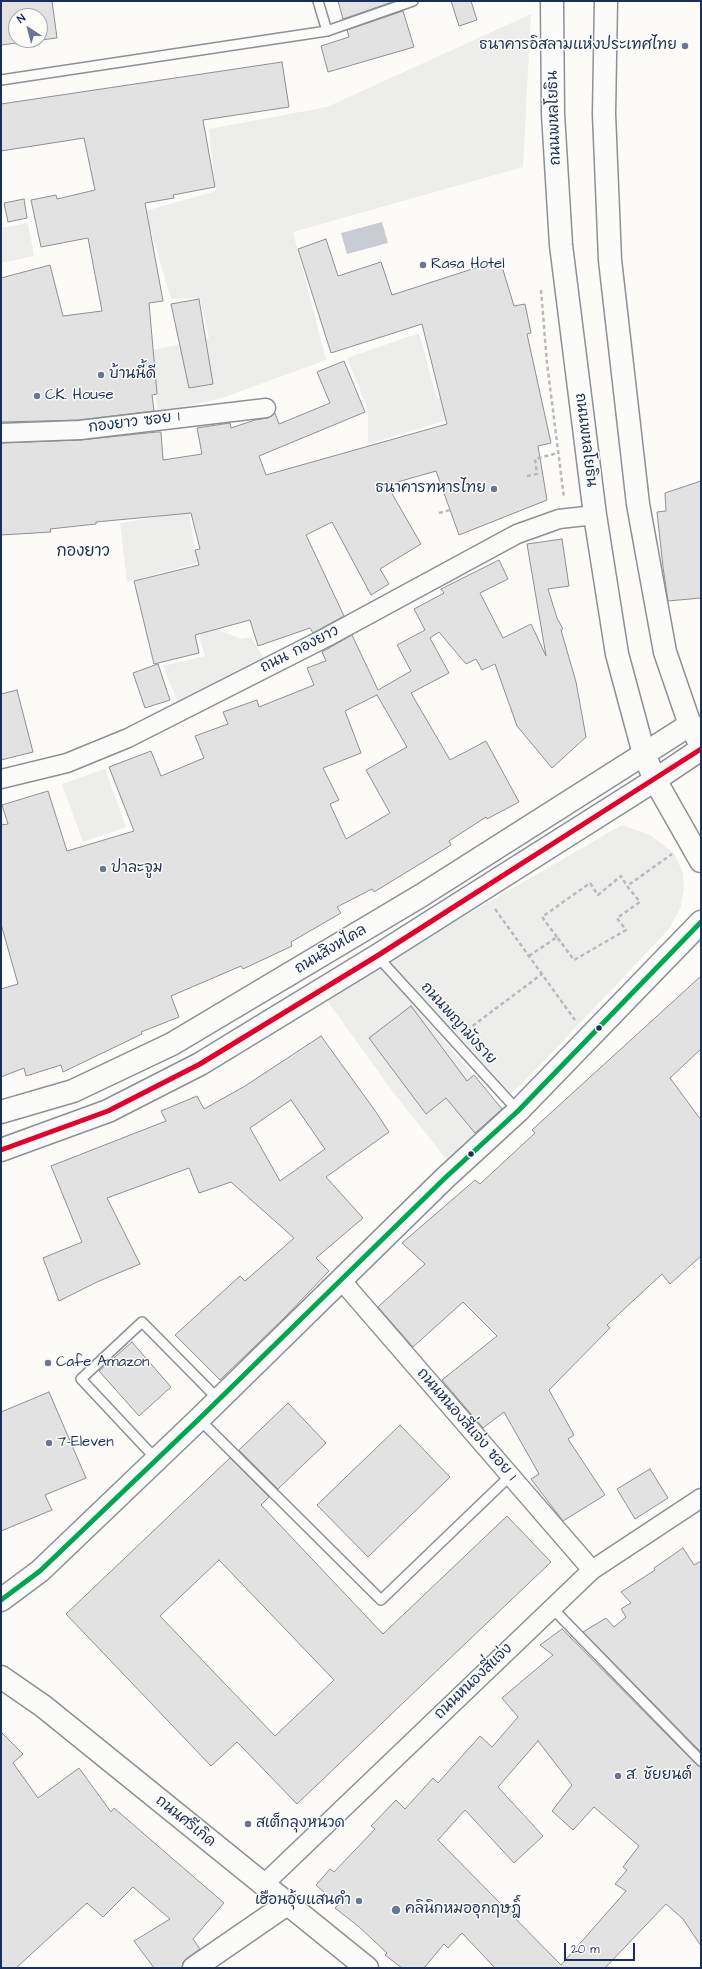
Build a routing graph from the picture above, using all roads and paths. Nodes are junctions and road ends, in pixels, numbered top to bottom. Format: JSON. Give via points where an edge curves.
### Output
{"nodes":[{"id":1,"x":318,"y":1,"type":"edge"},
{"id":2,"x":413,"y":1,"type":"edge"},
{"id":3,"x":552,"y":1,"type":"edge"},
{"id":4,"x":606,"y":1,"type":"edge"},
{"id":5,"x":327,"y":31,"type":"junction"},
{"id":6,"x":1,"y":80,"type":"edge"},
{"id":7,"x":541,"y":288,"type":"dead end"},
{"id":8,"x":266,"y":408,"type":"dead end"},
{"id":9,"x":1,"y":433,"type":"edge"},
{"id":10,"x":558,"y":453,"type":"junction"},
{"id":11,"x":527,"y":476,"type":"dead end"},
{"id":12,"x":450,"y":510,"type":"dead end"},
{"id":13,"x":439,"y":513,"type":"dead end"},
{"id":14,"x":594,"y":515,"type":"junction"},
{"id":15,"x":567,"y":518,"type":"junction"},
{"id":16,"x":691,"y":724,"type":"junction"},
{"id":17,"x":701,"y":746,"type":"edge"},
{"id":18,"x":701,"y":749,"type":"edge"},
{"id":19,"x":644,"y":754,"type":"junction"},
{"id":20,"x":1,"y":778,"type":"edge"},
{"id":21,"x":655,"y":780,"type":"junction"},
{"id":22,"x":674,"y":853,"type":"dead end"},
{"id":23,"x":701,"y":861,"type":"edge"},
{"id":24,"x":627,"y":886,"type":"junction"},
{"id":25,"x":482,"y":891,"type":"junction"},
{"id":26,"x":701,"y":922,"type":"edge"},
{"id":27,"x":557,"y":937,"type":"junction"},
{"id":28,"x":377,"y":956,"type":"junction"},
{"id":29,"x":529,"y":956,"type":"junction"},
{"id":30,"x":542,"y":974,"type":"junction"},
{"id":31,"x":465,"y":1032,"type":"dead end"},
{"id":32,"x":588,"y":1039,"type":"junction"},
{"id":33,"x":518,"y":1111,"type":"junction"},
{"id":34,"x":1,"y":1112,"type":"edge"},
{"id":35,"x":1,"y":1150,"type":"edge"},
{"id":36,"x":341,"y":1280,"type":"junction"},
{"id":37,"x":218,"y":1400,"type":"junction"},
{"id":38,"x":200,"y":1419,"type":"junction"},
{"id":39,"x":157,"y":1460,"type":"junction"},
{"id":40,"x":510,"y":1476,"type":"junction"},
{"id":41,"x":701,"y":1498,"type":"edge"},
{"id":42,"x":592,"y":1570,"type":"junction"},
{"id":43,"x":1,"y":1600,"type":"edge"},
{"id":44,"x":552,"y":1608,"type":"junction"},
{"id":45,"x":1,"y":1677,"type":"edge"},
{"id":46,"x":701,"y":1762,"type":"edge"},
{"id":47,"x":263,"y":1884,"type":"junction"},
{"id":48,"x":287,"y":1904,"type":"junction"},
{"id":49,"x":198,"y":1967,"type":"edge"},
{"id":50,"x":367,"y":1968,"type":"edge"}],
"edges":[{"from":1,"to":5,"type":"lane"},
{"from":2,"to":5,"type":"lane"},
{"from":3,"to":14,"type":"main road","name":"ถนนพหลโยธิน","via":[[553,114],[561,245]]},
{"from":4,"to":16,"type":"main road","via":[[604,114],[610,260],[638,504],[665,652]]},
{"from":5,"to":6,"type":"lane"},
{"from":7,"to":10,"type":"path"},
{"from":8,"to":9,"type":"street","name":"กองยาว ซอย 1","via":[[80,430]]},
{"from":10,"to":11,"type":"path","via":[[535,459],[537,474]]},
{"from":10,"to":15,"type":"path"},
{"from":12,"to":13,"type":"path"},
{"from":14,"to":15,"type":"street","name":"ถนน กองยาว"},
{"from":14,"to":19,"type":"main road","name":"ถนนพหลโยธิน","via":[[617,654]]},
{"from":15,"to":20,"type":"street","name":"ถนน กองยาว","via":[[517,534],[327,637],[128,738],[67,763]]},
{"from":16,"to":17,"type":"main road"},
{"from":16,"to":19,"type":"main road","name":"ถนนสิงหไคล"},
{"from":18,"to":21,"type":"main road","name":"ถนนสิงหไคล"},
{"from":19,"to":21,"type":"main road","name":"ถนนพหลโยธิน"},
{"from":19,"to":34,"type":"main road","name":"ถนนสิงหไคล","via":[[422,895],[172,1044],[73,1091]]},
{"from":21,"to":23,"type":"main road","name":"ถนนพหลโยธิน"},
{"from":21,"to":25,"type":"main road","name":"ถนนสิงหไคล"},
{"from":22,"to":24,"type":"path"},
{"from":24,"to":27,"type":"path","via":[[621,876],[598,894],[590,884],[542,917]]},
{"from":24,"to":27,"type":"path","via":[[640,902],[617,918],[626,930],[574,960]]},
{"from":25,"to":28,"type":"main road","name":"ถนนสิงหไคล"},
{"from":25,"to":29,"type":"path"},
{"from":26,"to":32,"type":"main road"},
{"from":27,"to":29,"type":"path"},
{"from":28,"to":33,"type":"lane","name":"ถนนพญามังราย"},
{"from":28,"to":35,"type":"main road","name":"ถนนสิงหไคล","via":[[186,1072],[108,1111]]},
{"from":29,"to":30,"type":"path"},
{"from":30,"to":31,"type":"path"},
{"from":30,"to":32,"type":"path"},
{"from":32,"to":33,"type":"main road"},
{"from":33,"to":36,"type":"main road"},
{"from":36,"to":37,"type":"main road"},
{"from":36,"to":40,"type":"street","name":"ถนนหนองสี่แจ่ง ซอย 1"},
{"from":37,"to":38,"type":"main road"},
{"from":37,"to":39,"type":"lane","via":[[142,1322],[81,1379]]},
{"from":38,"to":39,"type":"main road"},
{"from":38,"to":40,"type":"lane","via":[[381,1600]]},
{"from":39,"to":43,"type":"main road","via":[[40,1571]]},
{"from":40,"to":42,"type":"street","name":"ถนนหนองสี่แจ่ง ซอย 1"},
{"from":41,"to":42,"type":"street","name":"ถนนหนองสี่แจ่ง"},
{"from":42,"to":44,"type":"street","name":"ถนนหนองสี่แจ่ง"},
{"from":44,"to":46,"type":"lane"},
{"from":44,"to":47,"type":"street","name":"ถนนหนองสี่แจ่ง"},
{"from":45,"to":47,"type":"main road","name":"ถนนศรีเกิด","via":[[44,1706]]},
{"from":47,"to":48,"type":"main road","name":"ถนนศรีเกิด"},
{"from":48,"to":49,"type":"main road"},
{"from":48,"to":50,"type":"main road","name":"ถนนศรีเกิด"}]}
